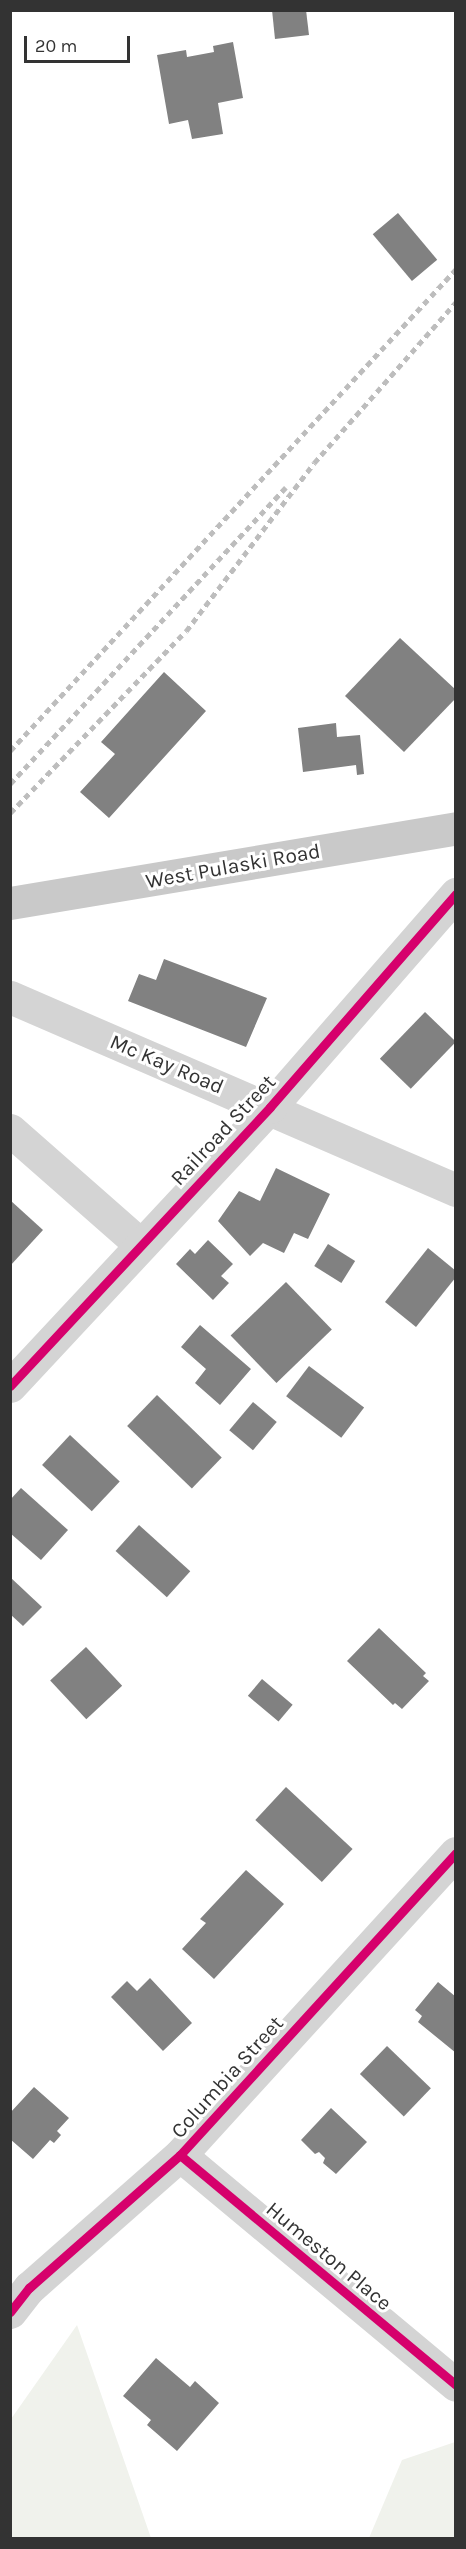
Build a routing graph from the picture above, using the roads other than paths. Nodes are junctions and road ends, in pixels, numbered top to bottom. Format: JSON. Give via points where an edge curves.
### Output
{"nodes":[{"id":1,"x":456,"y":828,"type":"edge"},
{"id":2,"x":456,"y":894,"type":"edge"},
{"id":3,"x":10,"y":903,"type":"edge"},
{"id":4,"x":10,"y":997,"type":"edge"},
{"id":5,"x":270,"y":1107,"type":"junction"},
{"id":6,"x":10,"y":1130,"type":"edge"},
{"id":7,"x":456,"y":1190,"type":"edge"},
{"id":8,"x":141,"y":1245,"type":"junction"},
{"id":9,"x":10,"y":1386,"type":"edge"},
{"id":10,"x":456,"y":1853,"type":"edge"},
{"id":11,"x":180,"y":2155,"type":"junction"},
{"id":12,"x":10,"y":2312,"type":"edge"},
{"id":13,"x":456,"y":2385,"type":"edge"}],
"edges":[{"from":1,"to":3,"type":"main road","name":"West Pulaski Road"},
{"from":2,"to":5,"type":"street","name":"Railroad Street"},
{"from":4,"to":5,"type":"street","name":"Mc Kay Road"},
{"from":5,"to":7,"type":"street","name":"Mc Kay Road"},
{"from":5,"to":8,"type":"street","name":"Railroad Street"},
{"from":6,"to":8,"type":"street"},
{"from":8,"to":9,"type":"street","name":"Railroad Street"},
{"from":10,"to":11,"type":"street","name":"Columbia Street"},
{"from":11,"to":12,"type":"street","name":"Columbia Street","via":[[30,2288]]},
{"from":11,"to":13,"type":"street","name":"Humeston Place"}]}
